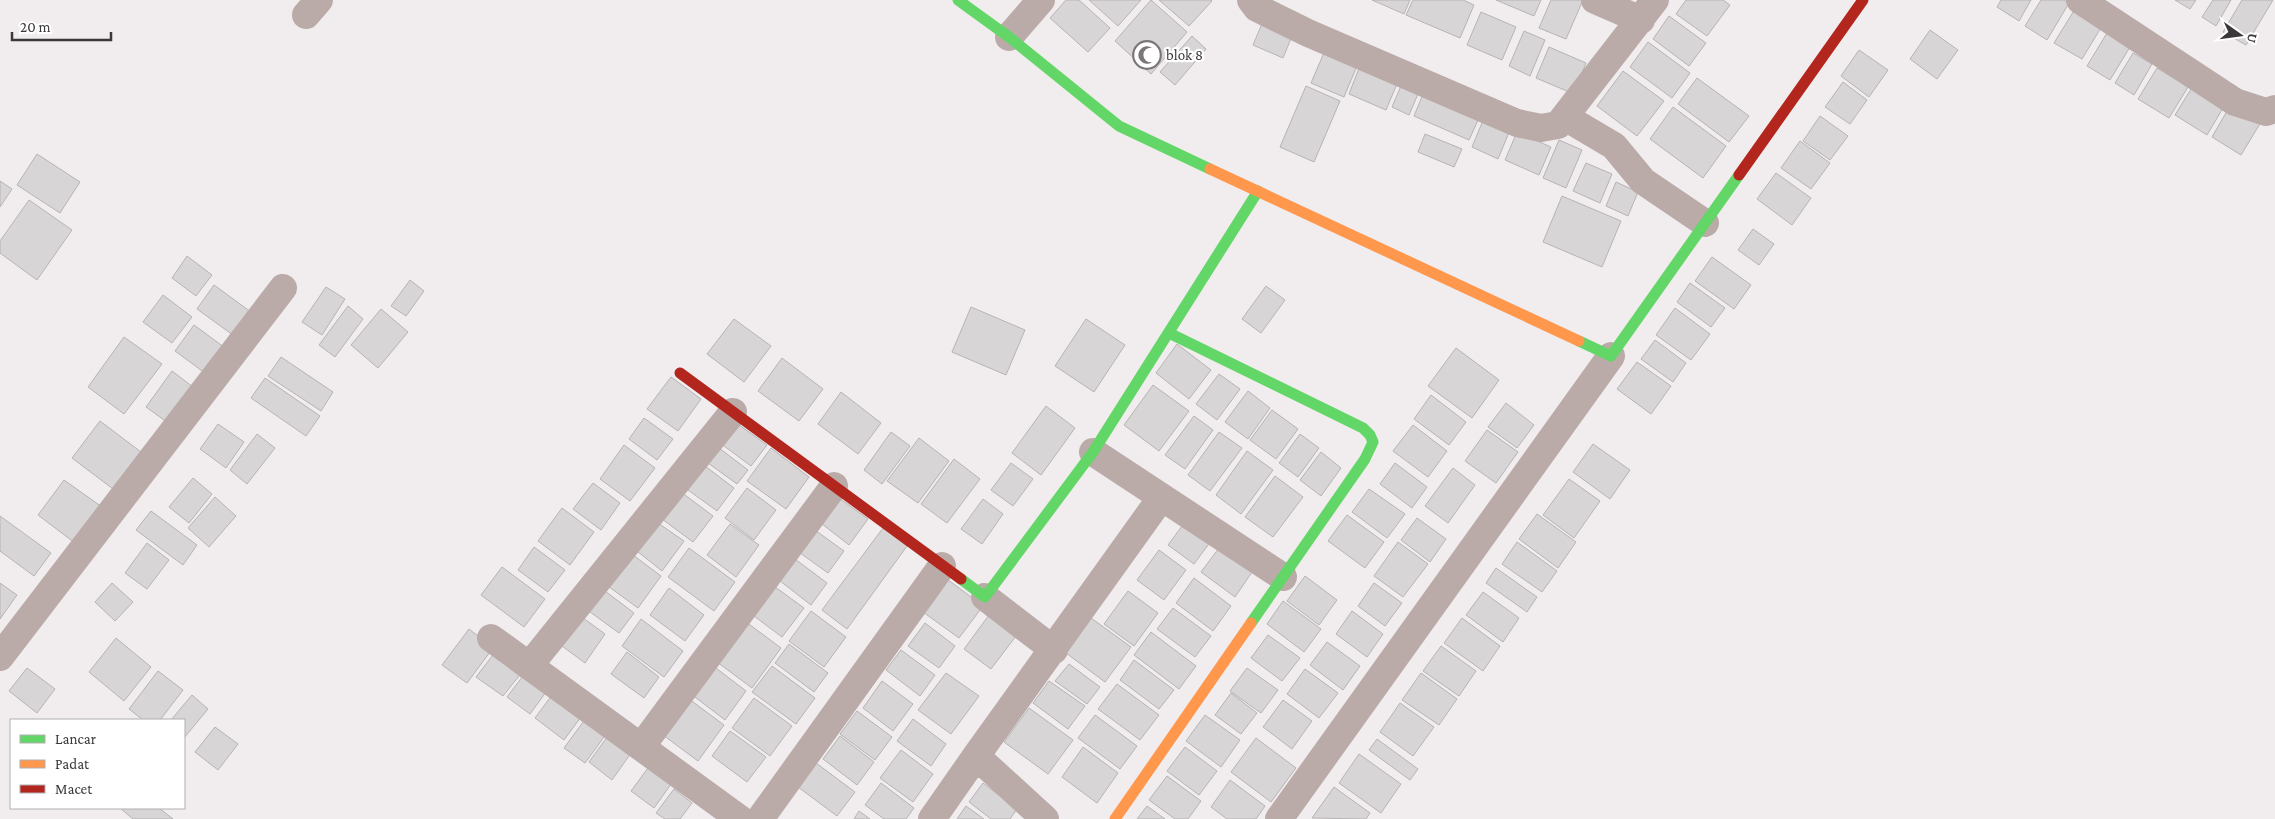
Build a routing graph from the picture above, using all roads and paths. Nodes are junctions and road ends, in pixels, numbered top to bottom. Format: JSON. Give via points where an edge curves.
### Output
{"nodes":[{"id":1,"x":958,"y":0,"type":"edge"},
{"id":2,"x":1041,"y":0,"type":"edge"},
{"id":3,"x":1251,"y":0,"type":"edge"},
{"id":4,"x":1595,"y":0,"type":"edge"},
{"id":5,"x":1863,"y":0,"type":"edge"},
{"id":6,"x":2080,"y":0,"type":"edge"},
{"id":7,"x":1648,"y":10,"type":"edge"},
{"id":8,"x":1009,"y":37,"type":"junction"},
{"id":9,"x":2275,"y":109,"type":"edge"},
{"id":10,"x":1565,"y":117,"type":"junction"},
{"id":11,"x":1258,"y":192,"type":"junction"},
{"id":12,"x":1705,"y":223,"type":"junction"},
{"id":13,"x":283,"y":288,"type":"dead end"},
{"id":14,"x":1169,"y":333,"type":"junction"},
{"id":15,"x":1611,"y":356,"type":"junction"},
{"id":16,"x":680,"y":373,"type":"dead end"},
{"id":17,"x":733,"y":412,"type":"junction"},
{"id":18,"x":1093,"y":452,"type":"junction"},
{"id":19,"x":834,"y":486,"type":"junction"},
{"id":20,"x":1161,"y":498,"type":"junction"},
{"id":21,"x":942,"y":566,"type":"junction"},
{"id":22,"x":1283,"y":577,"type":"junction"},
{"id":23,"x":985,"y":597,"type":"junction"},
{"id":24,"x":491,"y":638,"type":"dead end"},
{"id":25,"x":1054,"y":650,"type":"junction"},
{"id":26,"x":0,"y":657,"type":"edge"},
{"id":27,"x":529,"y":666,"type":"junction"},
{"id":28,"x":641,"y":747,"type":"junction"},
{"id":29,"x":976,"y":756,"type":"junction"},
{"id":30,"x":740,"y":819,"type":"edge"},
{"id":31,"x":760,"y":819,"type":"edge"},
{"id":32,"x":932,"y":819,"type":"edge"},
{"id":33,"x":1045,"y":819,"type":"edge"},
{"id":34,"x":1115,"y":819,"type":"edge"},
{"id":35,"x":1279,"y":819,"type":"edge"}],
"edges":[{"from":1,"to":8,"type":"street"},
{"from":2,"to":8,"type":"street"},
{"from":3,"to":10,"type":"street","via":[[1257,8],[1302,30],[1517,123],[1541,128],[1558,125]]},
{"from":4,"to":7,"type":"street"},
{"from":5,"to":12,"type":"street"},
{"from":6,"to":9,"type":"street","via":[[2235,102],[2266,112]]},
{"from":7,"to":10,"type":"street"},
{"from":8,"to":11,"type":"street","via":[[1119,126]]},
{"from":10,"to":12,"type":"street","via":[[1614,146],[1643,181]]},
{"from":11,"to":14,"type":"street"},
{"from":11,"to":15,"type":"street"},
{"from":12,"to":15,"type":"street"},
{"from":13,"to":26,"type":"street"},
{"from":14,"to":18,"type":"street"},
{"from":14,"to":22,"type":"street","via":[[1363,428],[1370,435],[1373,442],[1365,459]]},
{"from":15,"to":35,"type":"street"},
{"from":16,"to":17,"type":"street"},
{"from":17,"to":19,"type":"street"},
{"from":17,"to":27,"type":"street"},
{"from":18,"to":20,"type":"street"},
{"from":18,"to":23,"type":"street"},
{"from":19,"to":21,"type":"street"},
{"from":19,"to":28,"type":"street"},
{"from":20,"to":22,"type":"street"},
{"from":20,"to":25,"type":"street"},
{"from":21,"to":23,"type":"street"},
{"from":21,"to":31,"type":"street"},
{"from":22,"to":34,"type":"street"},
{"from":23,"to":25,"type":"street"},
{"from":24,"to":27,"type":"street"},
{"from":25,"to":29,"type":"street"},
{"from":27,"to":28,"type":"street"},
{"from":28,"to":30,"type":"street"},
{"from":29,"to":32,"type":"street"},
{"from":29,"to":33,"type":"street"}]}
